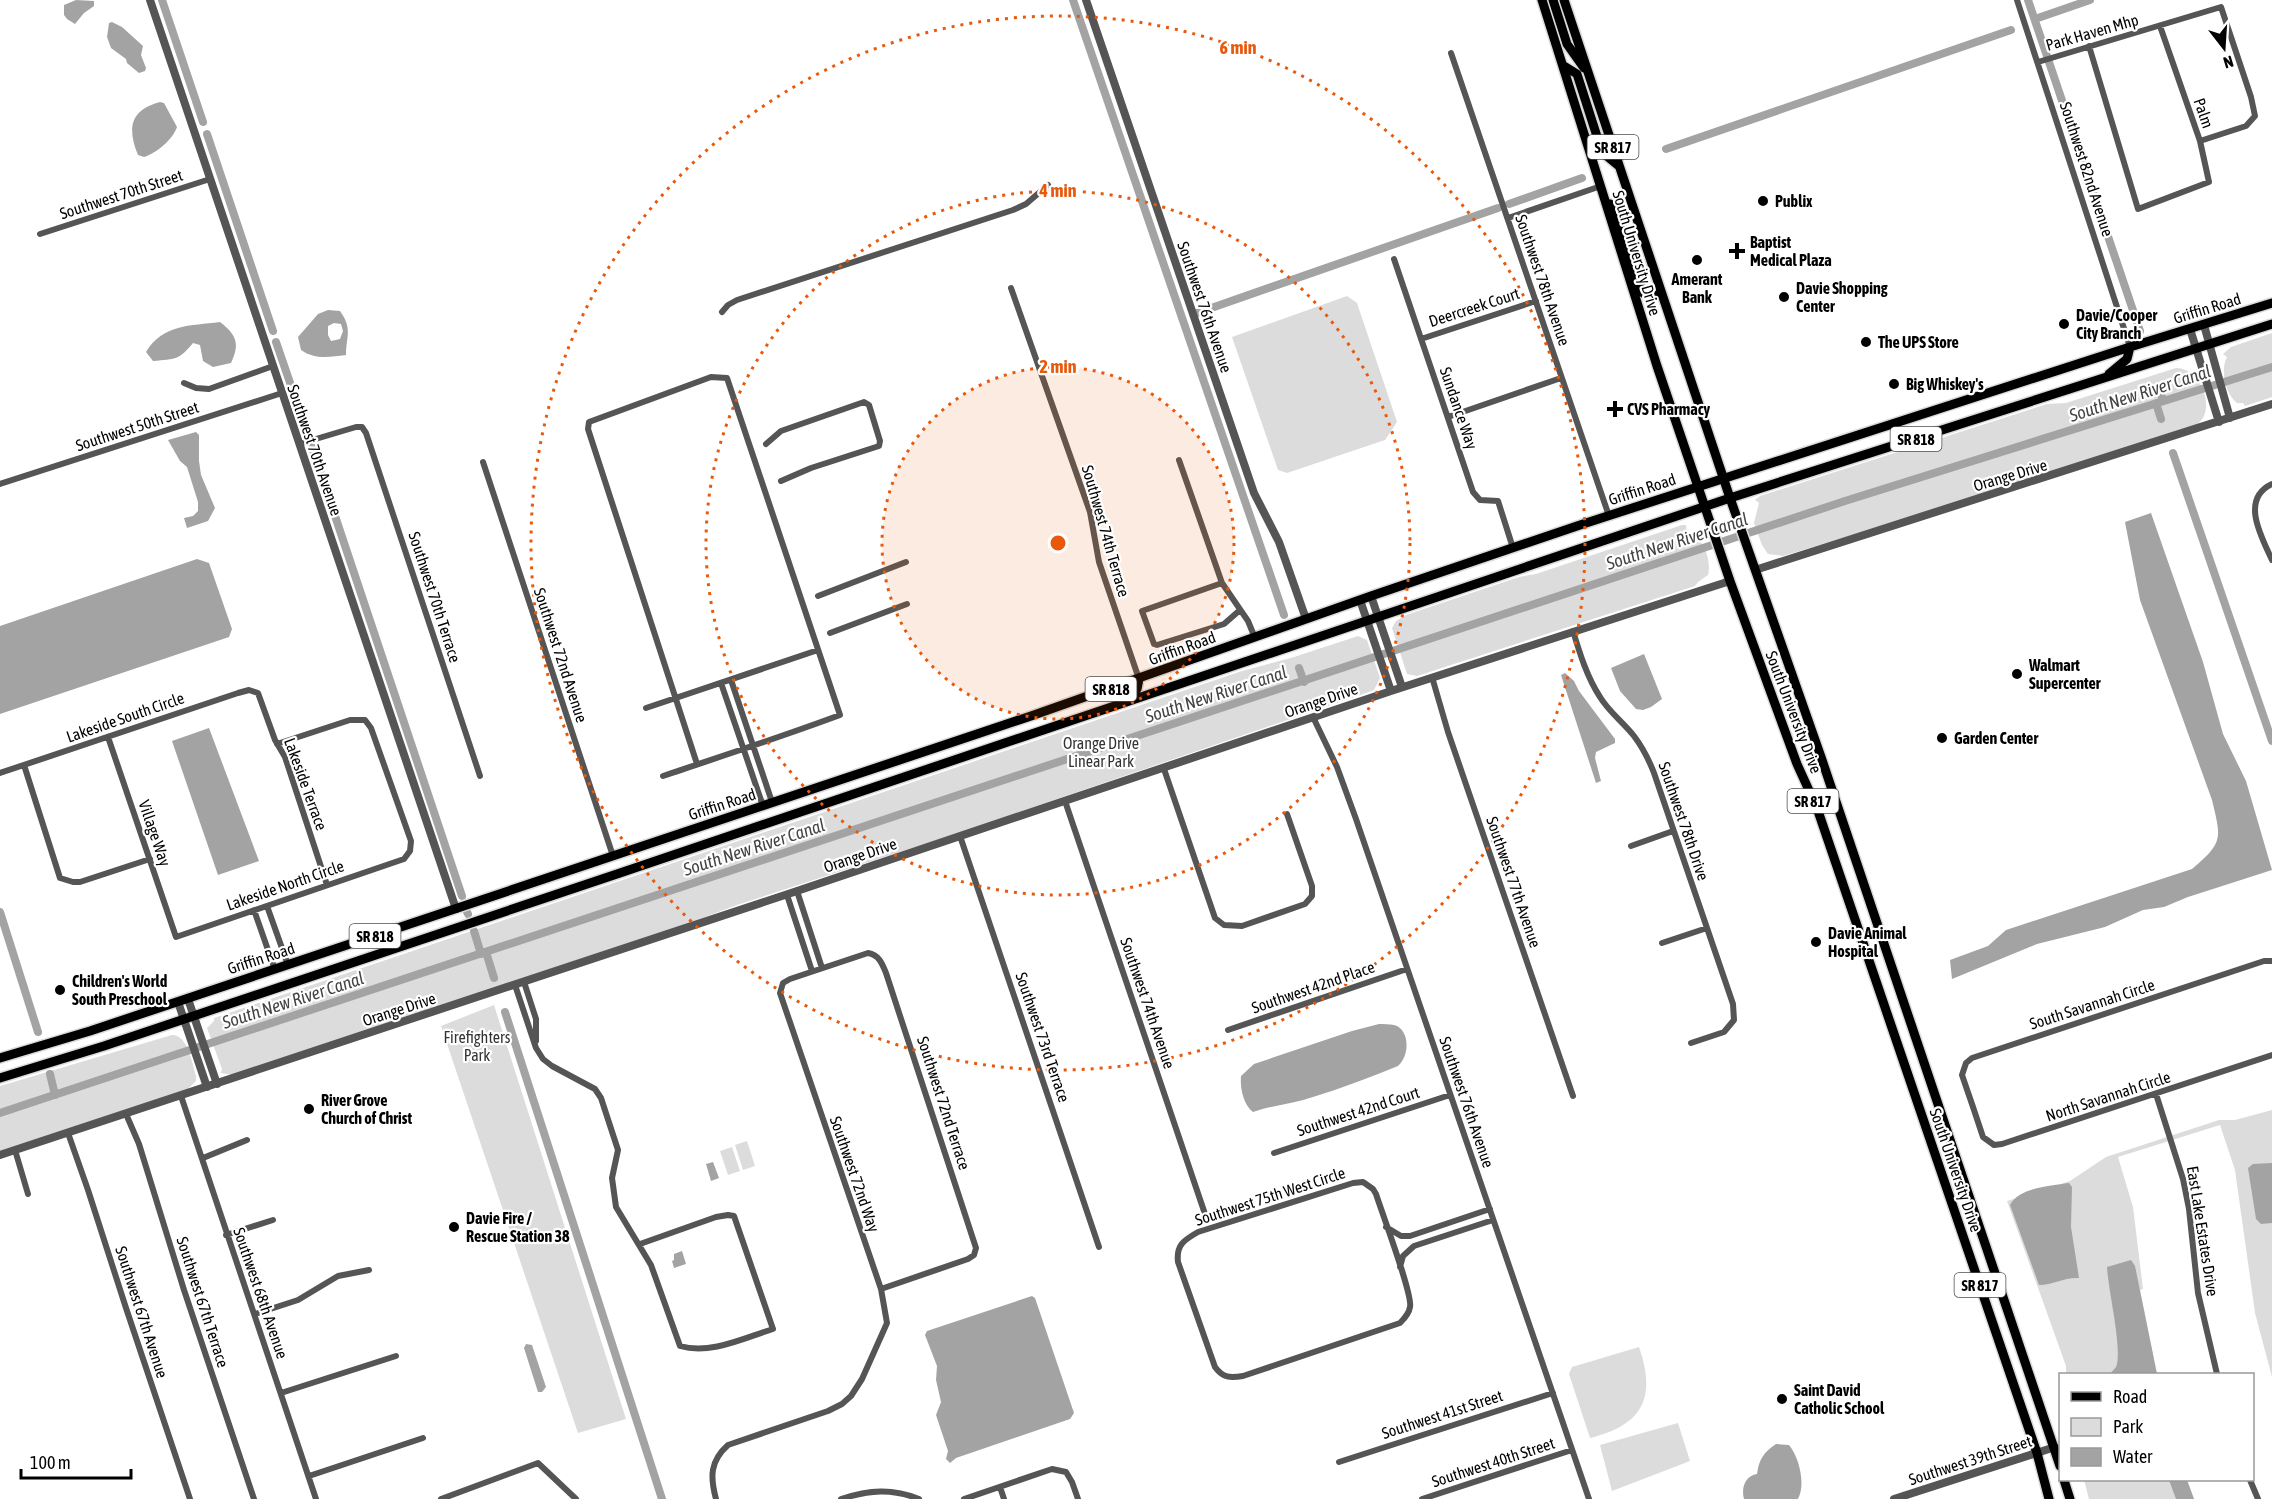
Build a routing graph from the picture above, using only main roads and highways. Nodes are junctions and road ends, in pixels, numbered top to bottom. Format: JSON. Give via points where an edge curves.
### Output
{"nodes":[{"id":1,"x":1542,"y":0,"type":"edge"},
{"id":2,"x":1553,"y":0,"type":"edge"},
{"id":3,"x":1564,"y":0,"type":"edge"},
{"id":4,"x":1564,"y":66,"type":"junction"},
{"id":5,"x":1593,"y":86,"type":"junction"},
{"id":6,"x":1619,"y":166,"type":"junction"},
{"id":7,"x":1602,"y":190,"type":"junction"},
{"id":8,"x":1662,"y":294,"type":"junction"},
{"id":9,"x":2272,"y":303,"type":"edge"},
{"id":10,"x":2272,"y":324,"type":"edge"},
{"id":11,"x":2130,"y":347,"type":"junction"},
{"id":12,"x":2102,"y":379,"type":"junction"},
{"id":13,"x":1723,"y":478,"type":"junction"},
{"id":14,"x":1699,"y":487,"type":"junction"},
{"id":15,"x":1730,"y":498,"type":"junction"},
{"id":16,"x":1706,"y":506,"type":"junction"},
{"id":17,"x":1163,"y":671,"type":"junction"},
{"id":18,"x":1139,"y":679,"type":"junction"},
{"id":19,"x":1154,"y":693,"type":"junction"},
{"id":20,"x":1124,"y":703,"type":"junction"},
{"id":21,"x":483,"y":900,"type":"junction"},
{"id":22,"x":456,"y":909,"type":"junction"},
{"id":23,"x":472,"y":922,"type":"junction"},
{"id":24,"x":432,"y":936,"type":"junction"},
{"id":25,"x":1917,"y":1037,"type":"junction"},
{"id":26,"x":1897,"y":1044,"type":"junction"},
{"id":27,"x":0,"y":1058,"type":"edge"},
{"id":28,"x":0,"y":1078,"type":"edge"},
{"id":29,"x":1972,"y":1201,"type":"junction"},
{"id":30,"x":1953,"y":1208,"type":"junction"},
{"id":31,"x":2059,"y":1460,"type":"edge"},
{"id":32,"x":2065,"y":1481,"type":"edge"},
{"id":33,"x":2049,"y":1499,"type":"edge"},
{"id":34,"x":2070,"y":1499,"type":"edge"}],
"edges":[{"from":1,"to":4,"type":"main road","name":"South University Drive","number":"SR 817"},
{"from":2,"to":5,"type":"main road","via":[[1567,44]]},
{"from":3,"to":5,"type":"main road","name":"South University Drive","number":"SR 817"},
{"from":4,"to":6,"type":"main road","via":[[1577,74],[1602,152]]},
{"from":4,"to":7,"type":"main road","name":"South University Drive","number":"SR 817"},
{"from":5,"to":6,"type":"main road","name":"South University Drive","number":"SR 817"},
{"from":6,"to":8,"type":"main road","name":"South University Drive","number":"SR 817"},
{"from":7,"to":8,"type":"main road","via":[[1620,220],[1643,293],[1649,297]]},
{"from":7,"to":14,"type":"main road","name":"South University Drive","number":"SR 817"},
{"from":8,"to":13,"type":"main road","name":"South University Drive","number":"SR 817"},
{"from":9,"to":11,"type":"main road","name":"Griffin Road","number":"SR 818"},
{"from":10,"to":12,"type":"main road","name":"Griffin Road","number":"SR 818"},
{"from":11,"to":12,"type":"main road","via":[[2127,359]]},
{"from":11,"to":13,"type":"main road","name":"Griffin Road","number":"SR 818"},
{"from":12,"to":15,"type":"main road","name":"Griffin Road","number":"SR 818"},
{"from":13,"to":14,"type":"main road","name":"Griffin Road","number":"SR 818"},
{"from":13,"to":15,"type":"main road","name":"South University Drive","number":"SR 817"},
{"from":14,"to":16,"type":"main road","name":"South University Drive","number":"SR 817"},
{"from":14,"to":17,"type":"main road","name":"Griffin Road","number":"SR 818","via":[[1371,596]]},
{"from":15,"to":16,"type":"main road","name":"Griffin Road","number":"SR 818"},
{"from":15,"to":25,"type":"main road","name":"South University Drive","number":"SR 817"},
{"from":16,"to":19,"type":"main road","name":"Griffin Road","number":"SR 818"},
{"from":16,"to":26,"type":"main road","name":"South University Drive","number":"SR 817","via":[[1722,560],[1817,808]]},
{"from":17,"to":18,"type":"main road","name":"Griffin Road","number":"SR 818"},
{"from":17,"to":19,"type":"main road"},
{"from":18,"to":20,"type":"main road","via":[[1137,689]]},
{"from":18,"to":21,"type":"main road","name":"Griffin Road","number":"SR 818"},
{"from":19,"to":20,"type":"main road","name":"Griffin Road","number":"SR 818"},
{"from":20,"to":23,"type":"main road","name":"Griffin Road","number":"SR 818"},
{"from":21,"to":22,"type":"main road","name":"Griffin Road","number":"SR 818"},
{"from":21,"to":23,"type":"main road","via":[[472,912]]},
{"from":22,"to":24,"type":"main road","via":[[452,920]]},
{"from":22,"to":27,"type":"main road","name":"Griffin Road","number":"SR 818"},
{"from":23,"to":24,"type":"main road","name":"Griffin Road","number":"SR 818"},
{"from":24,"to":28,"type":"main road","name":"Griffin Road","number":"SR 818"},
{"from":25,"to":26,"type":"main road"},
{"from":25,"to":29,"type":"main road","name":"South University Drive","number":"SR 817"},
{"from":26,"to":30,"type":"main road","name":"South University Drive","number":"SR 817"},
{"from":29,"to":30,"type":"main road"},
{"from":29,"to":31,"type":"main road","name":"South University Drive","number":"SR 817"},
{"from":30,"to":33,"type":"main road","name":"South University Drive","number":"SR 817","via":[[2037,1453]]},
{"from":32,"to":34,"type":"main road"}]}
